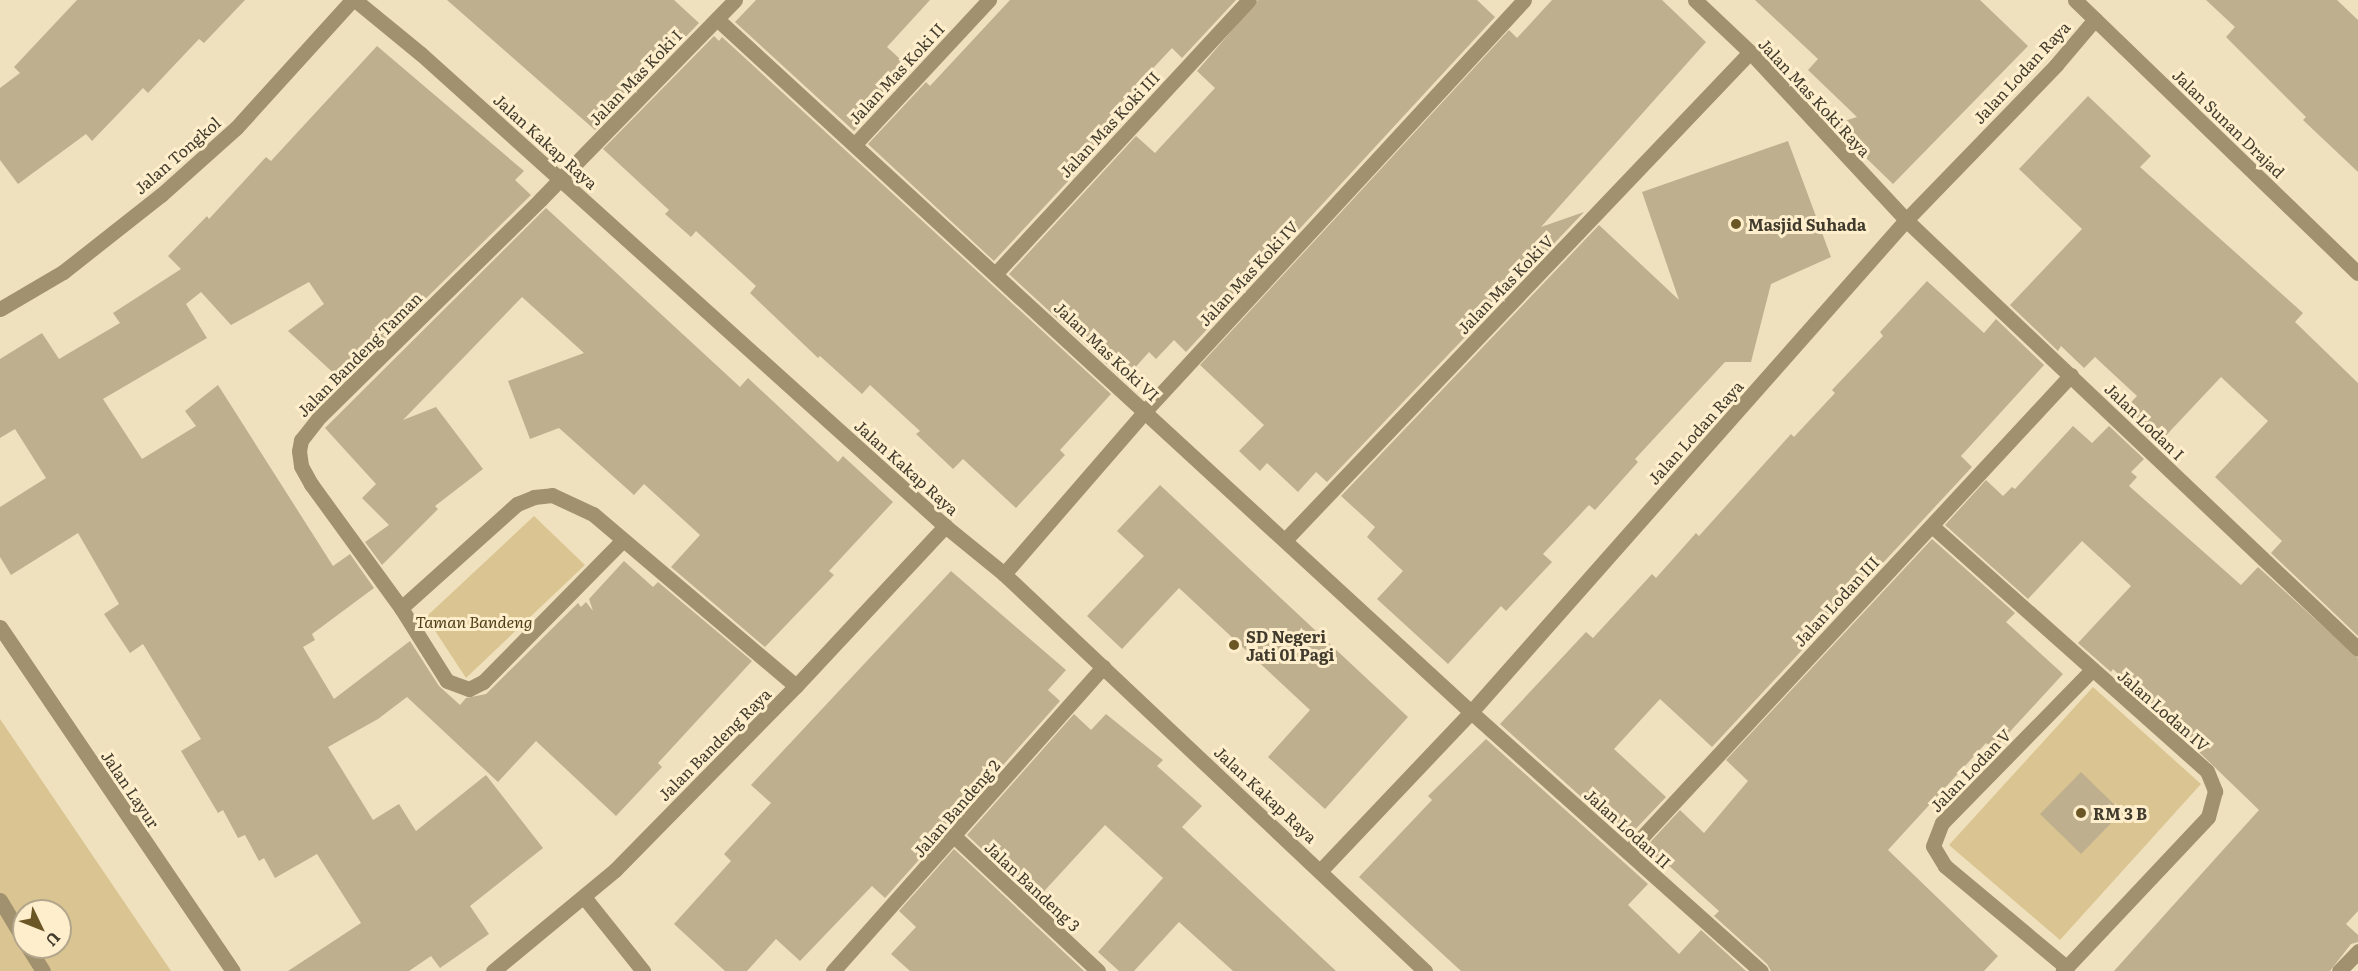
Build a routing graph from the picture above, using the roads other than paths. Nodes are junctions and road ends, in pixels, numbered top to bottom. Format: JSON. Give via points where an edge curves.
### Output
{"nodes":[{"id":1,"x":354,"y":0,"type":"edge"},
{"id":2,"x":735,"y":0,"type":"edge"},
{"id":3,"x":989,"y":0,"type":"edge"},
{"id":4,"x":1249,"y":0,"type":"edge"},
{"id":5,"x":1524,"y":0,"type":"edge"},
{"id":6,"x":1695,"y":0,"type":"edge"},
{"id":7,"x":2074,"y":0,"type":"edge"},
{"id":8,"x":717,"y":19,"type":"junction"},
{"id":9,"x":2095,"y":19,"type":"junction"},
{"id":10,"x":1750,"y":52,"type":"junction"},
{"id":11,"x":855,"y":144,"type":"junction"},
{"id":12,"x":561,"y":179,"type":"junction"},
{"id":13,"x":1906,"y":220,"type":"junction"},
{"id":14,"x":996,"y":273,"type":"junction"},
{"id":15,"x":2358,"y":273,"type":"edge"},
{"id":16,"x":0,"y":309,"type":"edge"},
{"id":17,"x":2071,"y":375,"type":"junction"},
{"id":18,"x":1145,"y":411,"type":"junction"},
{"id":19,"x":945,"y":526,"type":"junction"},
{"id":20,"x":1932,"y":526,"type":"junction"},
{"id":21,"x":623,"y":540,"type":"junction"},
{"id":22,"x":1285,"y":540,"type":"junction"},
{"id":23,"x":1004,"y":574,"type":"junction"},
{"id":24,"x":401,"y":608,"type":"junction"},
{"id":25,"x":0,"y":627,"type":"edge"},
{"id":26,"x":2358,"y":649,"type":"edge"},
{"id":27,"x":1103,"y":667,"type":"junction"},
{"id":28,"x":2091,"y":671,"type":"junction"},
{"id":29,"x":796,"y":686,"type":"junction"},
{"id":30,"x":1471,"y":712,"type":"junction"},
{"id":31,"x":955,"y":837,"type":"junction"},
{"id":32,"x":1628,"y":852,"type":"junction"},
{"id":33,"x":1321,"y":870,"type":"junction"},
{"id":34,"x":584,"y":897,"type":"junction"},
{"id":35,"x":0,"y":900,"type":"edge"},
{"id":36,"x":12,"y":920,"type":"edge"},
{"id":37,"x":2358,"y":951,"type":"edge"},
{"id":38,"x":1088,"y":968,"type":"edge"},
{"id":39,"x":2065,"y":969,"type":"edge"},
{"id":40,"x":233,"y":971,"type":"edge"},
{"id":41,"x":493,"y":971,"type":"edge"},
{"id":42,"x":643,"y":971,"type":"edge"},
{"id":43,"x":833,"y":971,"type":"edge"},
{"id":44,"x":1425,"y":971,"type":"edge"},
{"id":45,"x":1761,"y":971,"type":"edge"},
{"id":46,"x":2339,"y":971,"type":"edge"}],
"edges":[{"from":1,"to":12,"type":"street","name":"Jalan Kakap Raya"},
{"from":1,"to":16,"type":"street","name":"Jalan Tongkol","via":[[211,151],[63,272]]},
{"from":2,"to":8,"type":"street","name":"Jalan Mas Koki I"},
{"from":3,"to":11,"type":"street","name":"Jalan Mas Koki II"},
{"from":4,"to":14,"type":"street","name":"Jalan Mas Koki III"},
{"from":5,"to":18,"type":"street","name":"Jalan Mas Koki IV"},
{"from":6,"to":10,"type":"street","name":"Jalan Mas Koki Raya"},
{"from":7,"to":9,"type":"street","name":"Jalan Sunan Drajad"},
{"from":8,"to":11,"type":"street","name":"Jalan Mas Koki VI"},
{"from":8,"to":12,"type":"street","name":"Jalan Mas Koki I"},
{"from":9,"to":13,"type":"street","name":"Jalan Lodan Raya","via":[[2056,65]]},
{"from":9,"to":15,"type":"street","name":"Jalan Sunan Drajad"},
{"from":10,"to":13,"type":"street","name":"Jalan Mas Koki Raya"},
{"from":10,"to":22,"type":"street","name":"Jalan Mas Koki V"},
{"from":11,"to":14,"type":"street","name":"Jalan Mas Koki VI"},
{"from":12,"to":19,"type":"street","name":"Jalan Kakap Raya"},
{"from":12,"to":24,"type":"street","name":"Jalan Bandeng Taman","via":[[320,417],[302,440],[301,466],[311,484]]},
{"from":13,"to":17,"type":"street","name":"Jalan Lodan I"},
{"from":13,"to":30,"type":"street","name":"Jalan Lodan Raya"},
{"from":14,"to":18,"type":"street","name":"Jalan Mas Koki VI"},
{"from":17,"to":20,"type":"street","name":"Jalan Lodan III"},
{"from":17,"to":26,"type":"street","name":"Jalan Lodan I"},
{"from":18,"to":22,"type":"street","name":"Jalan Mas Koki VI"},
{"from":18,"to":23,"type":"street","name":"Jalan Mas Koki IV"},
{"from":19,"to":23,"type":"street","name":"Jalan Kakap Raya"},
{"from":19,"to":29,"type":"street","name":"Jalan Bandeng Raya"},
{"from":20,"to":28,"type":"street","name":"Jalan Lodan IV"},
{"from":20,"to":32,"type":"street","name":"Jalan Lodan III"},
{"from":21,"to":24,"type":"street","via":[[593,514],[571,502],[552,495],[534,497],[516,504]]},
{"from":21,"to":24,"type":"street","name":"Jalan Bandeng Taman","via":[[483,682],[469,689],[447,681]]},
{"from":21,"to":29,"type":"street"},
{"from":22,"to":30,"type":"street","name":"Jalan Mas Koki VI"},
{"from":23,"to":27,"type":"street","name":"Jalan Kakap Raya"},
{"from":25,"to":40,"type":"street","name":"Jalan Layur"},
{"from":27,"to":31,"type":"street","name":"Jalan Bandeng 2"},
{"from":27,"to":33,"type":"street","name":"Jalan Kakap Raya"},
{"from":28,"to":39,"type":"street","name":"Jalan Lodan IV","via":[[2207,771],[2215,791],[2214,803],[2208,817]]},
{"from":28,"to":39,"type":"street","name":"Jalan Lodan V","via":[[1942,823],[1933,846],[1946,866]]},
{"from":29,"to":34,"type":"street","name":"Jalan Bandeng Raya"},
{"from":30,"to":32,"type":"street","name":"Jalan Lodan II"},
{"from":30,"to":33,"type":"street","name":"Jalan Lodan Raya"},
{"from":31,"to":38,"type":"street","name":"Jalan Bandeng 3"},
{"from":31,"to":43,"type":"street","name":"Jalan Bandeng 2"},
{"from":32,"to":45,"type":"street","name":"Jalan Lodan II"},
{"from":33,"to":44,"type":"street","name":"Jalan Kakap Raya"},
{"from":34,"to":41,"type":"street","name":"Jalan Bandeng Raya"},
{"from":34,"to":42,"type":"street"},
{"from":35,"to":36,"type":"street"},
{"from":37,"to":46,"type":"street"}]}
